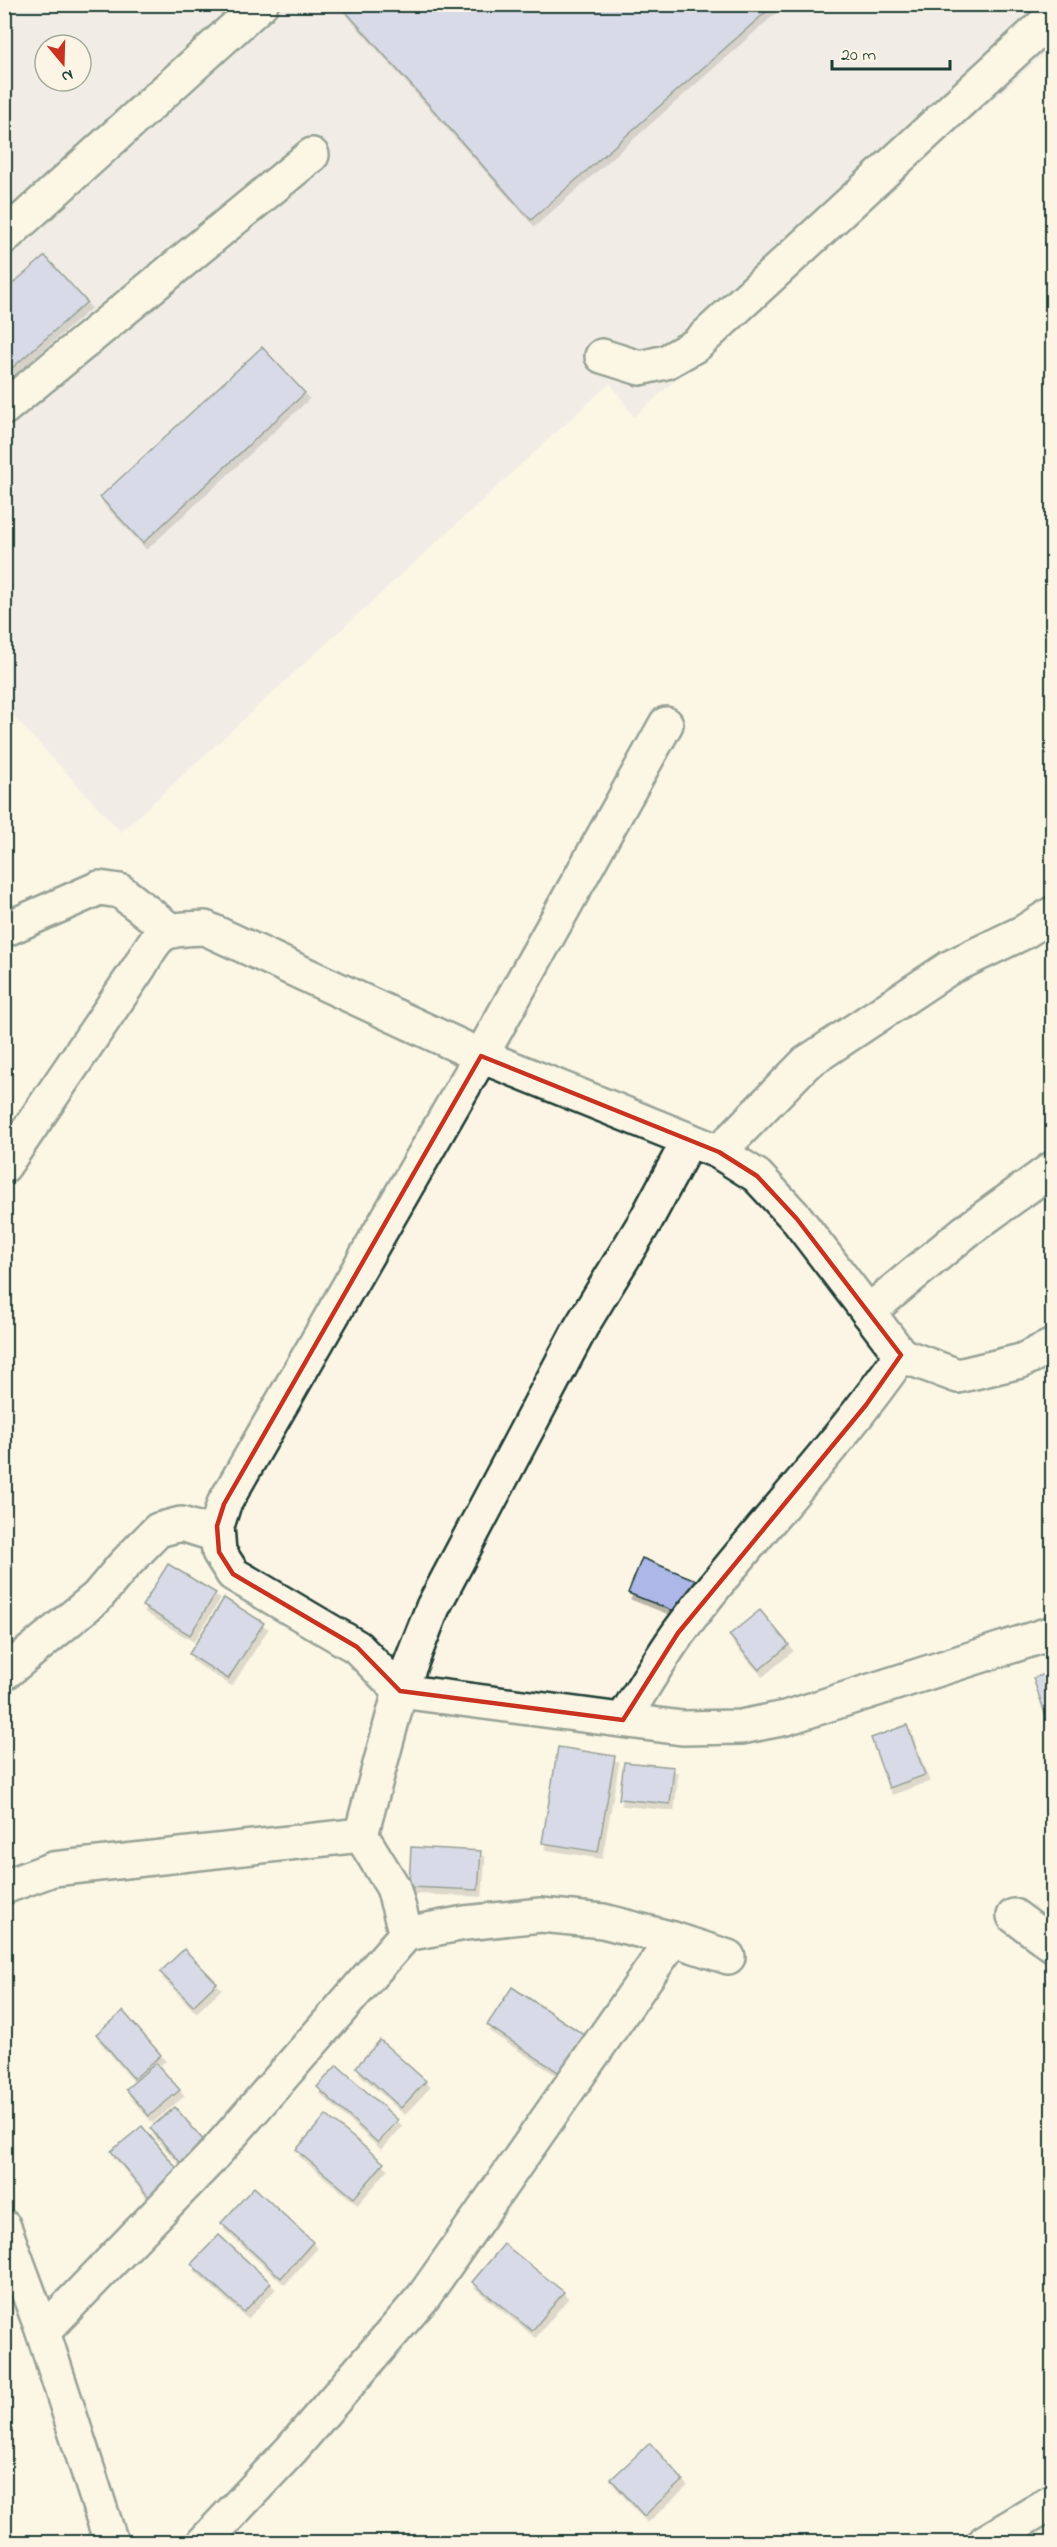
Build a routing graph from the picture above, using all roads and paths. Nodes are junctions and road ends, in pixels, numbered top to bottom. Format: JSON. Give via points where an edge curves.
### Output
{"nodes":[{"id":1,"x":261,"y":4,"type":"edge"},
{"id":2,"x":1053,"y":17,"type":"edge"},
{"id":3,"x":312,"y":155,"type":"dead end"},
{"id":4,"x":4,"y":237,"type":"edge"},
{"id":5,"x":602,"y":356,"type":"dead end"},
{"id":6,"x":4,"y":408,"type":"edge"},
{"id":7,"x":666,"y":724,"type":"dead end"},
{"id":8,"x":1053,"y":914,"type":"edge"},
{"id":9,"x":4,"y":930,"type":"edge"},
{"id":10,"x":170,"y":930,"type":"junction"},
{"id":11,"x":481,"y":1056,"type":"junction"},
{"id":12,"x":689,"y":1140,"type":"junction"},
{"id":13,"x":719,"y":1152,"type":"junction"},
{"id":14,"x":4,"y":1166,"type":"edge"},
{"id":15,"x":1053,"y":1169,"type":"edge"},
{"id":16,"x":868,"y":1312,"type":"junction"},
{"id":17,"x":1053,"y":1346,"type":"edge"},
{"id":18,"x":901,"y":1355,"type":"junction"},
{"id":19,"x":217,"y":1534,"type":"junction"},
{"id":20,"x":1053,"y":1633,"type":"edge"},
{"id":21,"x":7,"y":1671,"type":"dead end"},
{"id":22,"x":400,"y":1690,"type":"junction"},
{"id":23,"x":623,"y":1720,"type":"junction"},
{"id":24,"x":361,"y":1835,"type":"junction"},
{"id":25,"x":4,"y":1887,"type":"edge"},
{"id":26,"x":1014,"y":1916,"type":"dead end"},
{"id":27,"x":406,"y":1934,"type":"junction"},
{"id":28,"x":674,"y":1939,"type":"junction"},
{"id":29,"x":1053,"y":1944,"type":"edge"},
{"id":30,"x":728,"y":1957,"type":"dead end"},
{"id":31,"x":4,"y":2227,"type":"edge"},
{"id":32,"x":44,"y":2332,"type":"junction"},
{"id":33,"x":1053,"y":2502,"type":"edge"},
{"id":34,"x":111,"y":2542,"type":"edge"},
{"id":35,"x":204,"y":2542,"type":"edge"},
{"id":36,"x":985,"y":2542,"type":"edge"}],
"edges":[{"from":1,"to":4,"type":"street"},
{"from":2,"to":5,"type":"street","via":[[696,345],[666,362],[640,368]]},
{"from":3,"to":6,"type":"street"},
{"from":7,"to":11,"type":"street"},
{"from":8,"to":13,"type":"street","via":[[949,968],[806,1063]]},
{"from":9,"to":10,"type":"street","via":[[99,888],[120,891]]},
{"from":10,"to":11,"type":"street","via":[[205,928]]},
{"from":10,"to":14,"type":"street","via":[[154,942]]},
{"from":11,"to":12,"type":"street"},
{"from":11,"to":19,"type":"street","via":[[224,1503]]},
{"from":12,"to":13,"type":"street"},
{"from":12,"to":22,"type":"street","via":[[581,1327],[490,1496],[432,1607]]},
{"from":13,"to":16,"type":"street","via":[[757,1176],[789,1210]]},
{"from":15,"to":16,"type":"street","via":[[965,1232]]},
{"from":16,"to":18,"type":"street"},
{"from":17,"to":18,"type":"street","via":[[1021,1362],[958,1376]]},
{"from":18,"to":23,"type":"street","via":[[866,1405],[678,1633]]},
{"from":19,"to":21,"type":"street","via":[[181,1524],[158,1530],[97,1597]]},
{"from":19,"to":22,"type":"street","via":[[219,1552],[233,1574],[357,1647]]},
{"from":20,"to":23,"type":"street","via":[[786,1718],[741,1727],[682,1728]]},
{"from":22,"to":23,"type":"street"},
{"from":22,"to":24,"type":"street"},
{"from":24,"to":25,"type":"street","via":[[53,1869]]},
{"from":24,"to":27,"type":"street","via":[[393,1887]]},
{"from":26,"to":29,"type":"street"},
{"from":27,"to":28,"type":"street","via":[[541,1915],[603,1921]]},
{"from":27,"to":32,"type":"street","via":[[210,2159]]},
{"from":28,"to":30,"type":"street"},
{"from":28,"to":35,"type":"street","via":[[424,2296],[291,2450]]},
{"from":31,"to":32,"type":"street"},
{"from":32,"to":34,"type":"street"},
{"from":33,"to":36,"type":"street"}]}
